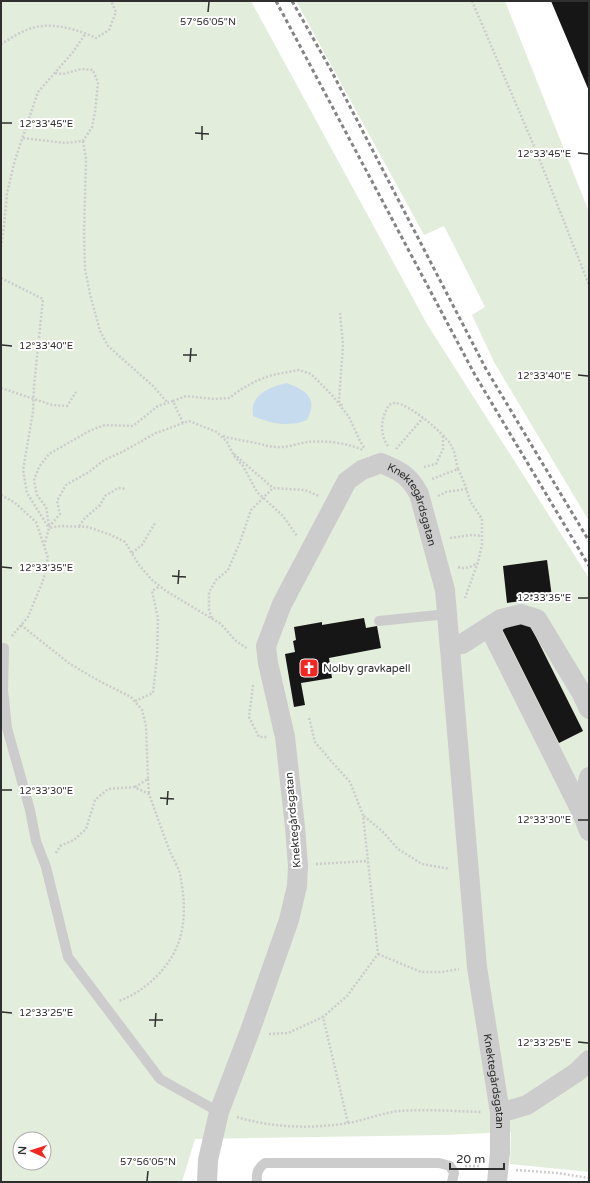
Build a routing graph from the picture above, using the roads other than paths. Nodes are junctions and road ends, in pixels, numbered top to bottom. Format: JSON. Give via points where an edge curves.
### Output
{"nodes":[{"id":1,"x":447,"y":614,"type":"junction"},
{"id":2,"x":379,"y":620,"type":"dead end"},
{"id":3,"x":488,"y":627,"type":"junction"},
{"id":4,"x":450,"y":646,"type":"junction"},
{"id":5,"x":4,"y":648,"type":"road end"},
{"id":6,"x":589,"y":709,"type":"edge"},
{"id":7,"x":589,"y":778,"type":"edge"},
{"id":8,"x":586,"y":823,"type":"edge"},
{"id":9,"x":589,"y":1060,"type":"edge"},
{"id":10,"x":219,"y":1112,"type":"junction"},
{"id":11,"x":500,"y":1113,"type":"junction"},
{"id":12,"x":493,"y":1173,"type":"edge"},
{"id":13,"x":207,"y":1182,"type":"edge"},
{"id":14,"x":257,"y":1182,"type":"edge"},
{"id":15,"x":452,"y":1182,"type":"edge"}],
"edges":[{"from":1,"to":2,"type":"lane"},
{"from":1,"to":4,"type":"street","name":"Knektegårdsgatan"},
{"from":1,"to":10,"type":"street","name":"Knektegårdsgatan","via":[[444,584],[415,486],[401,472],[381,463],[362,470],[347,481],[282,604],[266,646],[285,737],[298,866],[297,886],[289,920]]},
{"from":3,"to":4,"type":"street","via":[[462,644]]},
{"from":3,"to":6,"type":"street","via":[[501,619],[520,614],[537,619]]},
{"from":3,"to":8,"type":"street"},
{"from":4,"to":11,"type":"street","name":"Knektegårdsgatan","via":[[477,967]]},
{"from":5,"to":10,"type":"lane","via":[[3,690],[7,728],[68,957],[160,1079]]},
{"from":7,"to":8,"type":"street","via":[[584,801]]},
{"from":9,"to":11,"type":"street","via":[[577,1072],[527,1104]]},
{"from":10,"to":13,"type":"street","name":"Knektegårdsgatan","via":[[208,1160]]},
{"from":11,"to":12,"type":"street","name":"Knektegårdsgatan","via":[[501,1138]]},
{"from":14,"to":15,"type":"lane","via":[[256,1174],[265,1164],[439,1163],[452,1168]]}]}
